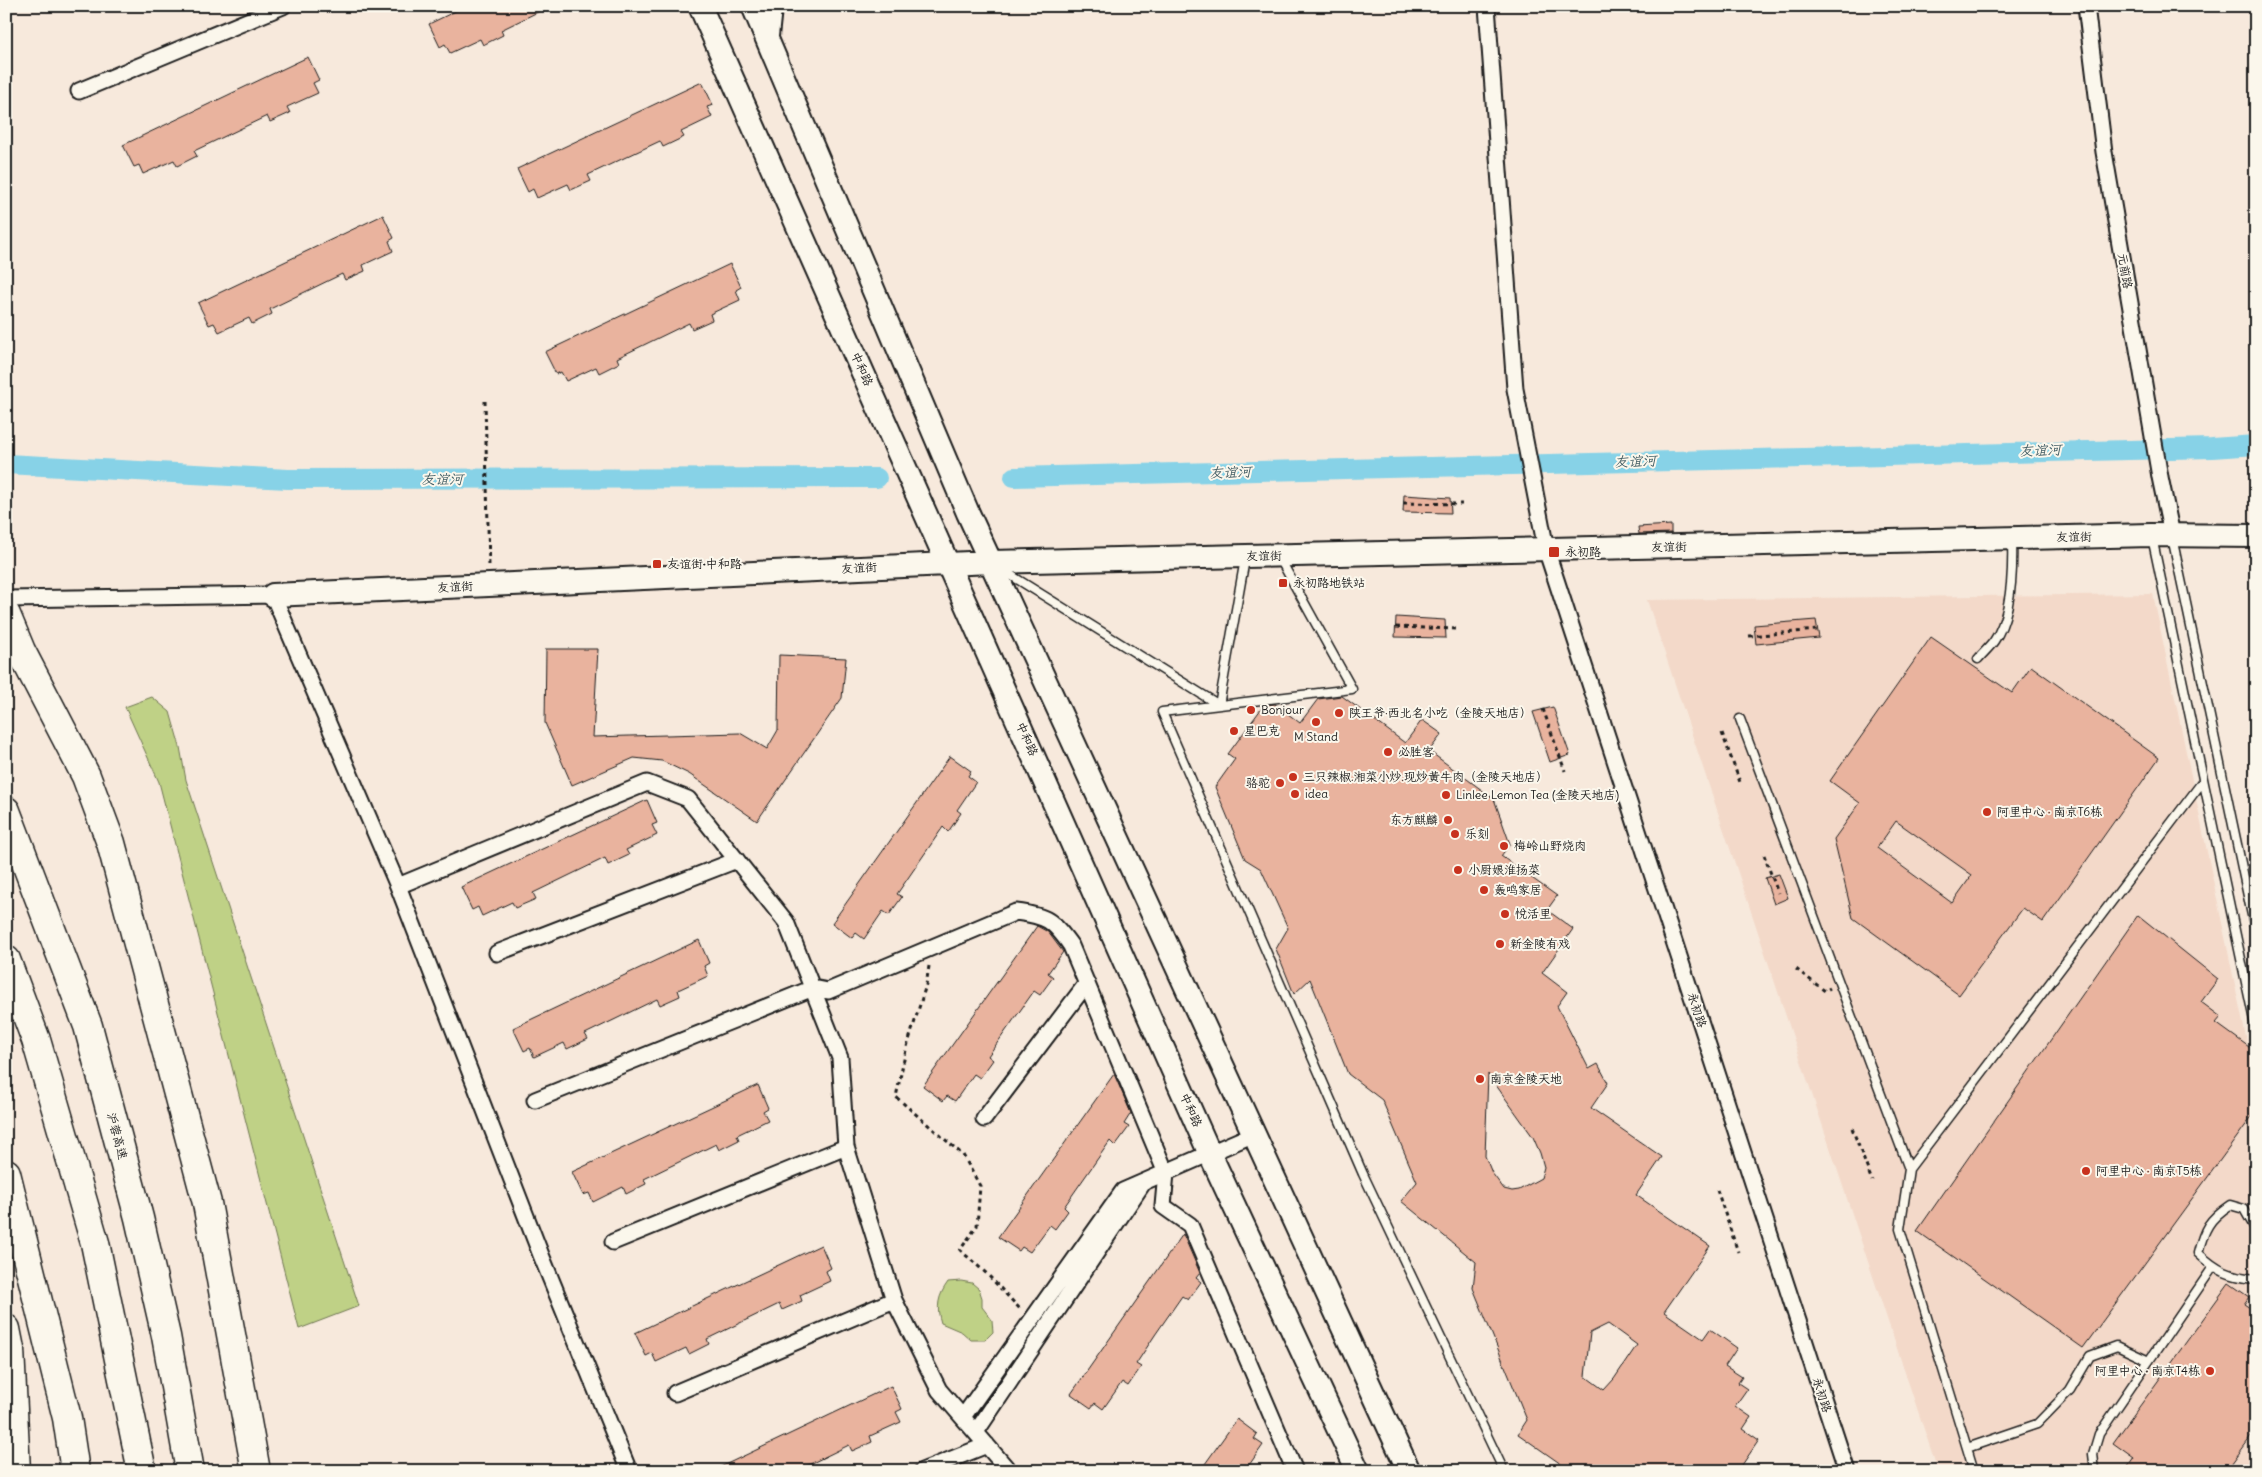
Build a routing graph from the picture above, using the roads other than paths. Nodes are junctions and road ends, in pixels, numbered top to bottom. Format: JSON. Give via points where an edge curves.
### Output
{"nodes":[{"id":1,"x":283,"y":6,"type":"edge"},
{"id":2,"x":700,"y":6,"type":"edge"},
{"id":3,"x":753,"y":6,"type":"edge"},
{"id":4,"x":778,"y":6,"type":"edge"},
{"id":5,"x":1487,"y":6,"type":"edge"},
{"id":6,"x":2086,"y":6,"type":"edge"},
{"id":7,"x":770,"y":45,"type":"junction"},
{"id":8,"x":79,"y":91,"type":"dead end"},
{"id":9,"x":2161,"y":535,"type":"junction"},
{"id":10,"x":2256,"y":536,"type":"edge"},
{"id":11,"x":2012,"y":538,"type":"junction"},
{"id":12,"x":1546,"y":549,"type":"junction"},
{"id":13,"x":1278,"y":556,"type":"junction"},
{"id":14,"x":1246,"y":557,"type":"junction"},
{"id":15,"x":991,"y":562,"type":"junction"},
{"id":16,"x":950,"y":564,"type":"junction"},
{"id":17,"x":273,"y":595,"type":"junction"},
{"id":18,"x":6,"y":600,"type":"edge"},
{"id":19,"x":6,"y":615,"type":"edge"},
{"id":20,"x":1978,"y":659,"type":"dead end"},
{"id":21,"x":1740,"y":719,"type":"dead end"},
{"id":22,"x":2203,"y":781,"type":"junction"},
{"id":23,"x":6,"y":812,"type":"edge"},
{"id":24,"x":737,"y":860,"type":"junction"},
{"id":25,"x":398,"y":886,"type":"junction"},
{"id":26,"x":2256,"y":934,"type":"edge"},
{"id":27,"x":497,"y":953,"type":"dead end"},
{"id":28,"x":6,"y":960,"type":"edge"},
{"id":29,"x":1087,"y":983,"type":"junction"},
{"id":30,"x":813,"y":988,"type":"junction"},
{"id":31,"x":2256,"y":1030,"type":"edge"},
{"id":32,"x":535,"y":1100,"type":"dead end"},
{"id":33,"x":984,"y":1119,"type":"dead end"},
{"id":34,"x":1254,"y":1134,"type":"junction"},
{"id":35,"x":846,"y":1147,"type":"junction"},
{"id":36,"x":1210,"y":1154,"type":"junction"},
{"id":37,"x":1909,"y":1169,"type":"junction"},
{"id":38,"x":6,"y":1173,"type":"edge"},
{"id":39,"x":1166,"y":1173,"type":"junction"},
{"id":40,"x":1142,"y":1183,"type":"junction"},
{"id":41,"x":2256,"y":1230,"type":"edge"},
{"id":42,"x":613,"y":1242,"type":"dead end"},
{"id":43,"x":2213,"y":1268,"type":"junction"},
{"id":44,"x":2256,"y":1279,"type":"edge"},
{"id":45,"x":894,"y":1300,"type":"junction"},
{"id":46,"x":6,"y":1329,"type":"edge"},
{"id":47,"x":2149,"y":1361,"type":"junction"},
{"id":48,"x":675,"y":1393,"type":"dead end"},
{"id":49,"x":963,"y":1418,"type":"junction"},
{"id":50,"x":976,"y":1432,"type":"junction"},
{"id":51,"x":987,"y":1445,"type":"junction"},
{"id":52,"x":1967,"y":1448,"type":"junction"},
{"id":53,"x":256,"y":1465,"type":"edge"},
{"id":54,"x":2256,"y":1466,"type":"edge"},
{"id":55,"x":1292,"y":1468,"type":"edge"},
{"id":56,"x":16,"y":1471,"type":"edge"},
{"id":57,"x":75,"y":1471,"type":"edge"},
{"id":58,"x":142,"y":1471,"type":"edge"},
{"id":59,"x":190,"y":1471,"type":"edge"},
{"id":60,"x":629,"y":1471,"type":"edge"},
{"id":61,"x":922,"y":1471,"type":"edge"},
{"id":62,"x":1009,"y":1471,"type":"edge"},
{"id":63,"x":1358,"y":1471,"type":"edge"},
{"id":64,"x":1410,"y":1471,"type":"edge"},
{"id":65,"x":1504,"y":1471,"type":"edge"},
{"id":66,"x":1847,"y":1471,"type":"edge"},
{"id":67,"x":1974,"y":1471,"type":"edge"},
{"id":68,"x":2095,"y":1471,"type":"edge"},
{"id":69,"x":2252,"y":1471,"type":"edge"}],
"edges":[{"from":1,"to":8,"type":"street"},
{"from":2,"to":16,"type":"main road","name":"中和路"},
{"from":3,"to":7,"type":"main road"},
{"from":4,"to":7,"type":"street","via":[[773,13]]},
{"from":5,"to":12,"type":"street","name":"永初路","via":[[1515,389]]},
{"from":6,"to":9,"type":"street","name":"元前路","via":[[2104,152],[2160,478]]},
{"from":7,"to":15,"type":"main road"},
{"from":9,"to":10,"type":"main road","name":"友谊街"},
{"from":9,"to":11,"type":"main road","name":"友谊街"},
{"from":9,"to":22,"type":"lane"},
{"from":9,"to":26,"type":"lane"},
{"from":11,"to":12,"type":"main road","name":"友谊街"},
{"from":11,"to":20,"type":"lane","via":[[2013,569],[2006,612],[1994,640]]},
{"from":12,"to":13,"type":"main road","name":"友谊街"},
{"from":12,"to":66,"type":"street","name":"永初路"},
{"from":13,"to":14,"type":"main road","name":"友谊街"},
{"from":13,"to":65,"type":"lane","via":[[1352,689],[1162,712],[1363,1174]]},
{"from":14,"to":15,"type":"main road","name":"友谊街"},
{"from":14,"to":15,"type":"lane","via":[[1219,705]]},
{"from":15,"to":16,"type":"main road","name":"友谊街"},
{"from":15,"to":34,"type":"main road"},
{"from":16,"to":17,"type":"main road","name":"友谊街"},
{"from":16,"to":36,"type":"main road","name":"中和路"},
{"from":17,"to":18,"type":"street"},
{"from":17,"to":25,"type":"street"},
{"from":19,"to":53,"type":"highway","via":[[21,651],[86,776],[111,843],[207,1203]]},
{"from":21,"to":37,"type":"lane"},
{"from":22,"to":31,"type":"lane"},
{"from":22,"to":37,"type":"lane"},
{"from":23,"to":59,"type":"highway","name":"沪蓉高速","via":[[88,1026],[139,1218],[166,1336]]},
{"from":24,"to":25,"type":"street","via":[[688,799],[647,783]]},
{"from":24,"to":27,"type":"street"},
{"from":24,"to":30,"type":"street","via":[[786,922]]},
{"from":25,"to":60,"type":"street","via":[[541,1255]]},
{"from":28,"to":58,"type":"highway","via":[[36,1040],[95,1242]]},
{"from":29,"to":30,"type":"street","via":[[1071,946],[1057,926],[1039,915],[1016,912],[828,991]]},
{"from":29,"to":33,"type":"street"},
{"from":29,"to":39,"type":"street"},
{"from":30,"to":32,"type":"street"},
{"from":30,"to":35,"type":"street","via":[[840,1058]]},
{"from":34,"to":36,"type":"street"},
{"from":34,"to":64,"type":"main road"},
{"from":35,"to":42,"type":"street"},
{"from":35,"to":45,"type":"street"},
{"from":36,"to":39,"type":"street"},
{"from":36,"to":63,"type":"main road","name":"中和路"},
{"from":37,"to":52,"type":"lane","via":[[1900,1229]]},
{"from":38,"to":57,"type":"highway","via":[[67,1418]]},
{"from":39,"to":40,"type":"street"},
{"from":39,"to":55,"type":"street","via":[[1163,1206],[1190,1225]]},
{"from":40,"to":49,"type":"street","via":[[1123,1191]]},
{"from":40,"to":50,"type":"street"},
{"from":41,"to":43,"type":"lane","via":[[2244,1209],[2230,1205],[2214,1215],[2203,1233],[2198,1253]]},
{"from":43,"to":44,"type":"lane","via":[[2238,1278]]},
{"from":43,"to":47,"type":"lane"},
{"from":45,"to":48,"type":"street"},
{"from":45,"to":49,"type":"street","via":[[939,1390]]},
{"from":46,"to":56,"type":"highway","via":[[10,1349]]},
{"from":47,"to":52,"type":"lane","via":[[2117,1346],[2090,1356],[2070,1390],[2037,1424]]},
{"from":47,"to":68,"type":"lane","via":[[2099,1434],[2093,1454]]},
{"from":49,"to":50,"type":"street"},
{"from":50,"to":51,"type":"street"},
{"from":51,"to":61,"type":"street"},
{"from":51,"to":62,"type":"street"},
{"from":52,"to":67,"type":"lane"},
{"from":54,"to":69,"type":"lane"}]}
